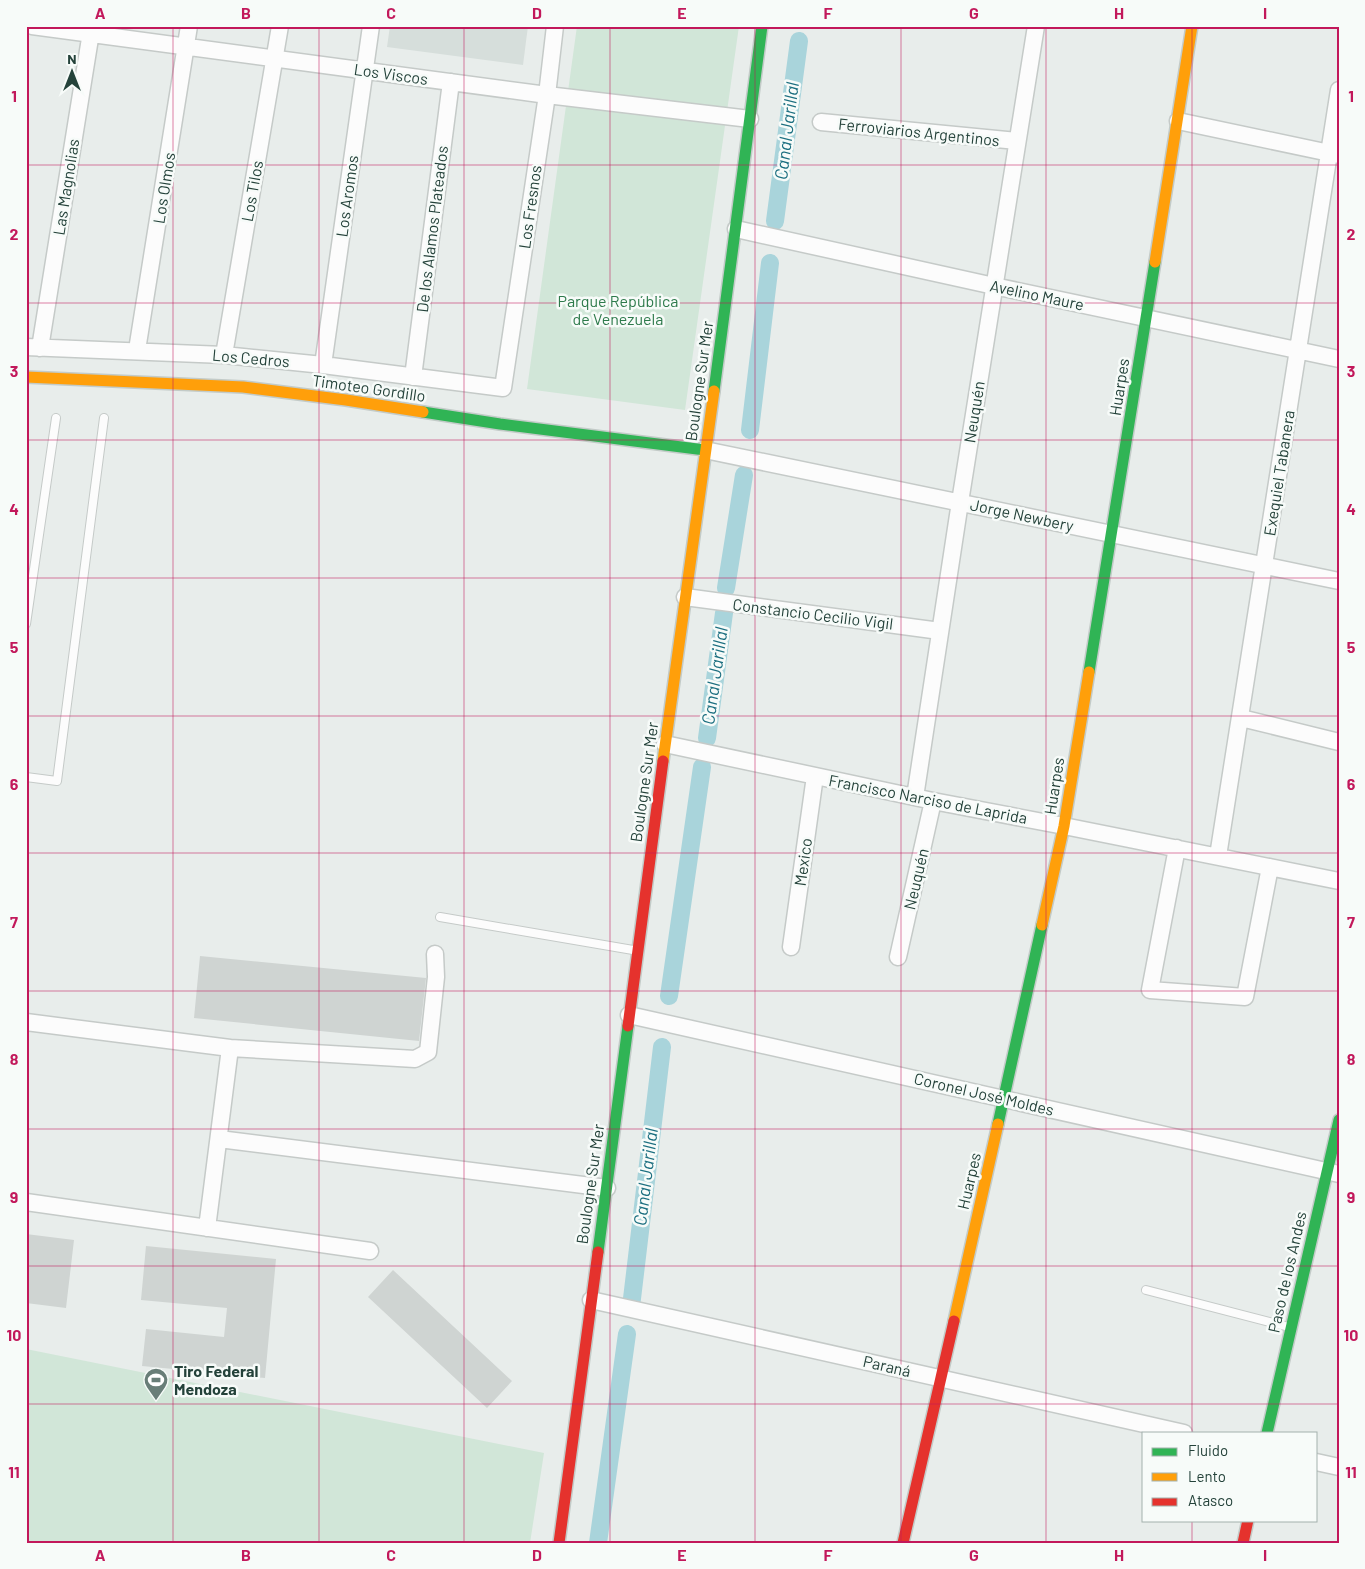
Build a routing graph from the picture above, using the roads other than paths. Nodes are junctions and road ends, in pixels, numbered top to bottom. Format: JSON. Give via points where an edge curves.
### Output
{"nodes":[{"id":1,"x":32,"y":26,"type":"edge"},
{"id":2,"x":190,"y":26,"type":"edge"},
{"id":3,"x":280,"y":26,"type":"edge"},
{"id":4,"x":371,"y":26,"type":"edge"},
{"id":5,"x":556,"y":26,"type":"edge"},
{"id":6,"x":762,"y":26,"type":"edge"},
{"id":7,"x":1036,"y":26,"type":"edge"},
{"id":8,"x":1192,"y":26,"type":"edge"},
{"id":9,"x":91,"y":30,"type":"edge"},
{"id":10,"x":187,"y":47,"type":"junction"},
{"id":11,"x":275,"y":58,"type":"junction"},
{"id":12,"x":365,"y":70,"type":"junction"},
{"id":13,"x":451,"y":82,"type":"junction"},
{"id":14,"x":1339,"y":90,"type":"edge"},
{"id":15,"x":547,"y":95,"type":"junction"},
{"id":16,"x":750,"y":118,"type":"junction"},
{"id":17,"x":1178,"y":121,"type":"junction"},
{"id":18,"x":821,"y":122,"type":"dead end"},
{"id":19,"x":1017,"y":141,"type":"junction"},
{"id":20,"x":1334,"y":154,"type":"edge"},
{"id":21,"x":736,"y":229,"type":"junction"},
{"id":22,"x":994,"y":286,"type":"junction"},
{"id":23,"x":1146,"y":318,"type":"junction"},
{"id":24,"x":33,"y":347,"type":"edge"},
{"id":25,"x":137,"y":350,"type":"junction"},
{"id":26,"x":1299,"y":351,"type":"junction"},
{"id":27,"x":224,"y":355,"type":"junction"},
{"id":28,"x":1339,"y":359,"type":"edge"},
{"id":29,"x":322,"y":365,"type":"junction"},
{"id":30,"x":26,"y":377,"type":"edge"},
{"id":31,"x":413,"y":377,"type":"junction"},
{"id":32,"x":504,"y":388,"type":"joint"},
{"id":33,"x":56,"y":418,"type":"dead end"},
{"id":34,"x":104,"y":418,"type":"dead end"},
{"id":35,"x":705,"y":450,"type":"junction"},
{"id":36,"x":960,"y":502,"type":"junction"},
{"id":37,"x":1112,"y":534,"type":"junction"},
{"id":38,"x":1265,"y":566,"type":"junction"},
{"id":39,"x":1339,"y":581,"type":"edge"},
{"id":40,"x":685,"y":597,"type":"junction"},
{"id":41,"x":26,"y":624,"type":"edge"},
{"id":42,"x":940,"y":631,"type":"junction"},
{"id":43,"x":1241,"y":718,"type":"junction"},
{"id":44,"x":1339,"y":742,"type":"edge"},
{"id":45,"x":665,"y":744,"type":"junction"},
{"id":46,"x":816,"y":776,"type":"junction"},
{"id":47,"x":26,"y":777,"type":"edge"},
{"id":48,"x":915,"y":798,"type":"junction"},
{"id":49,"x":934,"y":801,"type":"junction"},
{"id":50,"x":1064,"y":826,"type":"junction"},
{"id":51,"x":1177,"y":848,"type":"junction"},
{"id":52,"x":1218,"y":856,"type":"junction"},
{"id":53,"x":1270,"y":867,"type":"junction"},
{"id":54,"x":1339,"y":881,"type":"edge"},
{"id":55,"x":440,"y":917,"type":"dead end"},
{"id":56,"x":791,"y":947,"type":"dead end"},
{"id":57,"x":638,"y":951,"type":"junction"},
{"id":58,"x":435,"y":954,"type":"dead end"},
{"id":59,"x":898,"y":957,"type":"dead end"},
{"id":60,"x":629,"y":1015,"type":"junction"},
{"id":61,"x":26,"y":1022,"type":"edge"},
{"id":62,"x":230,"y":1048,"type":"junction"},
{"id":63,"x":1004,"y":1099,"type":"junction"},
{"id":64,"x":1339,"y":1120,"type":"edge"},
{"id":65,"x":218,"y":1139,"type":"junction"},
{"id":66,"x":1333,"y":1173,"type":"edge"},
{"id":67,"x":607,"y":1188,"type":"junction"},
{"id":68,"x":26,"y":1202,"type":"edge"},
{"id":69,"x":207,"y":1228,"type":"junction"},
{"id":70,"x":370,"y":1251,"type":"dead end"},
{"id":71,"x":1146,"y":1290,"type":"dead end"},
{"id":72,"x":590,"y":1300,"type":"junction"},
{"id":73,"x":1291,"y":1328,"type":"junction"},
{"id":74,"x":941,"y":1378,"type":"junction"},
{"id":75,"x":1180,"y":1432,"type":"edge"},
{"id":76,"x":1267,"y":1432,"type":"edge"},
{"id":77,"x":1318,"y":1463,"type":"edge"},
{"id":78,"x":1339,"y":1468,"type":"edge"},
{"id":79,"x":1248,"y":1522,"type":"edge"},
{"id":80,"x":559,"y":1543,"type":"edge"},
{"id":81,"x":903,"y":1543,"type":"edge"},
{"id":82,"x":1243,"y":1543,"type":"edge"}],
"edges":[{"from":1,"to":9,"type":"street","name":"Los Viscos"},
{"from":2,"to":10,"type":"street","name":"Los Olmos"},
{"from":3,"to":11,"type":"street","name":"Los Tilos"},
{"from":4,"to":12,"type":"street","name":"Los Aromos"},
{"from":5,"to":15,"type":"street","name":"Los Fresnos"},
{"from":6,"to":16,"type":"street","name":"Boulogne Sur Mer"},
{"from":7,"to":19,"type":"street","name":"Neuquén"},
{"from":8,"to":17,"type":"street","name":"Huarpes"},
{"from":9,"to":10,"type":"street","name":"Los Viscos"},
{"from":9,"to":24,"type":"street","name":"Las Magnolias"},
{"from":10,"to":11,"type":"street","name":"Los Viscos"},
{"from":10,"to":25,"type":"street","name":"Los Olmos"},
{"from":11,"to":12,"type":"street","name":"Los Viscos"},
{"from":11,"to":27,"type":"street","name":"Los Tilos"},
{"from":12,"to":13,"type":"street","name":"Los Viscos"},
{"from":12,"to":29,"type":"street","name":"Los Aromos"},
{"from":13,"to":15,"type":"street","name":"Los Viscos"},
{"from":13,"to":31,"type":"street","name":"De los Alamos Plateados"},
{"from":14,"to":20,"type":"street","name":"Exequiel Tabanera"},
{"from":15,"to":16,"type":"street","name":"Los Viscos"},
{"from":15,"to":32,"type":"street","name":"Los Fresnos"},
{"from":16,"to":21,"type":"street","name":"Boulogne Sur Mer"},
{"from":17,"to":20,"type":"street"},
{"from":17,"to":23,"type":"street","name":"Huarpes"},
{"from":18,"to":19,"type":"street","name":"Ferroviarios Argentinos"},
{"from":19,"to":22,"type":"street","name":"Neuquén"},
{"from":20,"to":26,"type":"street","name":"Exequiel Tabanera"},
{"from":21,"to":22,"type":"street","name":"Avelino Maure"},
{"from":21,"to":35,"type":"street","name":"Boulogne Sur Mer"},
{"from":22,"to":23,"type":"street","name":"Avelino Maure"},
{"from":22,"to":36,"type":"street","name":"Neuquén"},
{"from":23,"to":26,"type":"street","name":"Avelino Maure"},
{"from":23,"to":37,"type":"street","name":"Huarpes"},
{"from":24,"to":25,"type":"street","name":"Los Cedros"},
{"from":25,"to":27,"type":"street","name":"Los Cedros"},
{"from":26,"to":28,"type":"street","name":"Avelino Maure"},
{"from":26,"to":38,"type":"street","name":"Exequiel Tabanera"},
{"from":27,"to":29,"type":"street","name":"Los Cedros"},
{"from":29,"to":31,"type":"street","name":"Los Cedros"},
{"from":30,"to":35,"type":"street","name":"Timoteo Gordillo","via":[[243,387]]},
{"from":31,"to":32,"type":"street","name":"Los Cedros"},
{"from":33,"to":41,"type":"lane"},
{"from":34,"to":47,"type":"lane","via":[[57,781]]},
{"from":35,"to":36,"type":"street","name":"Jorge Newbery"},
{"from":35,"to":40,"type":"street","name":"Boulogne Sur Mer"},
{"from":36,"to":37,"type":"street","name":"Jorge Newbery"},
{"from":36,"to":42,"type":"street","name":"Neuquén"},
{"from":37,"to":38,"type":"street","name":"Jorge Newbery"},
{"from":37,"to":50,"type":"street","name":"Huarpes"},
{"from":38,"to":39,"type":"street","name":"Jorge Newbery"},
{"from":38,"to":43,"type":"street","name":"Exequiel Tabanera"},
{"from":40,"to":42,"type":"street","name":"Constancio Cecilio Vigil"},
{"from":40,"to":45,"type":"street","name":"Boulogne Sur Mer"},
{"from":42,"to":48,"type":"street","name":"Neuquén"},
{"from":43,"to":44,"type":"street"},
{"from":43,"to":52,"type":"street","name":"Exequiel Tabanera"},
{"from":45,"to":46,"type":"street","name":"Francisco Narciso de Laprida"},
{"from":45,"to":57,"type":"street","name":"Boulogne Sur Mer"},
{"from":46,"to":48,"type":"street","name":"Francisco Narciso de Laprida"},
{"from":46,"to":56,"type":"street","name":"Mexico"},
{"from":48,"to":49,"type":"street","name":"Francisco Narciso de Laprida"},
{"from":49,"to":50,"type":"street","name":"Francisco Narciso de Laprida"},
{"from":49,"to":59,"type":"street","name":"Neuquén"},
{"from":50,"to":51,"type":"street","name":"Francisco Narciso de Laprida"},
{"from":50,"to":63,"type":"street","name":"Huarpes"},
{"from":51,"to":52,"type":"street","name":"Francisco Narciso de Laprida"},
{"from":51,"to":53,"type":"street","via":[[1150,990],[1245,997]]},
{"from":52,"to":53,"type":"street","name":"Francisco Narciso de Laprida"},
{"from":53,"to":54,"type":"street","name":"Francisco Narciso de Laprida"},
{"from":55,"to":57,"type":"lane"},
{"from":57,"to":60,"type":"street","name":"Boulogne Sur Mer"},
{"from":58,"to":62,"type":"street","via":[[436,977],[428,1052],[415,1059]]},
{"from":60,"to":63,"type":"street","name":"Coronel José Moldes"},
{"from":60,"to":67,"type":"street","name":"Boulogne Sur Mer"},
{"from":61,"to":62,"type":"street"},
{"from":62,"to":65,"type":"street"},
{"from":63,"to":66,"type":"street","name":"Coronel José Moldes"},
{"from":63,"to":74,"type":"street","name":"Huarpes"},
{"from":64,"to":66,"type":"street","name":"Paso de los Andes"},
{"from":65,"to":67,"type":"street"},
{"from":65,"to":69,"type":"street"},
{"from":66,"to":73,"type":"street","name":"Paso de los Andes"},
{"from":67,"to":72,"type":"street","name":"Boulogne Sur Mer"},
{"from":68,"to":69,"type":"street"},
{"from":69,"to":70,"type":"street"},
{"from":71,"to":73,"type":"lane"},
{"from":72,"to":74,"type":"street","name":"Paraná"},
{"from":72,"to":80,"type":"street","name":"Boulogne Sur Mer"},
{"from":73,"to":76,"type":"street","name":"Paso de los Andes"},
{"from":74,"to":75,"type":"street","name":"Paraná"},
{"from":74,"to":81,"type":"street","name":"Huarpes"},
{"from":77,"to":78,"type":"street"},
{"from":79,"to":82,"type":"street"}]}
